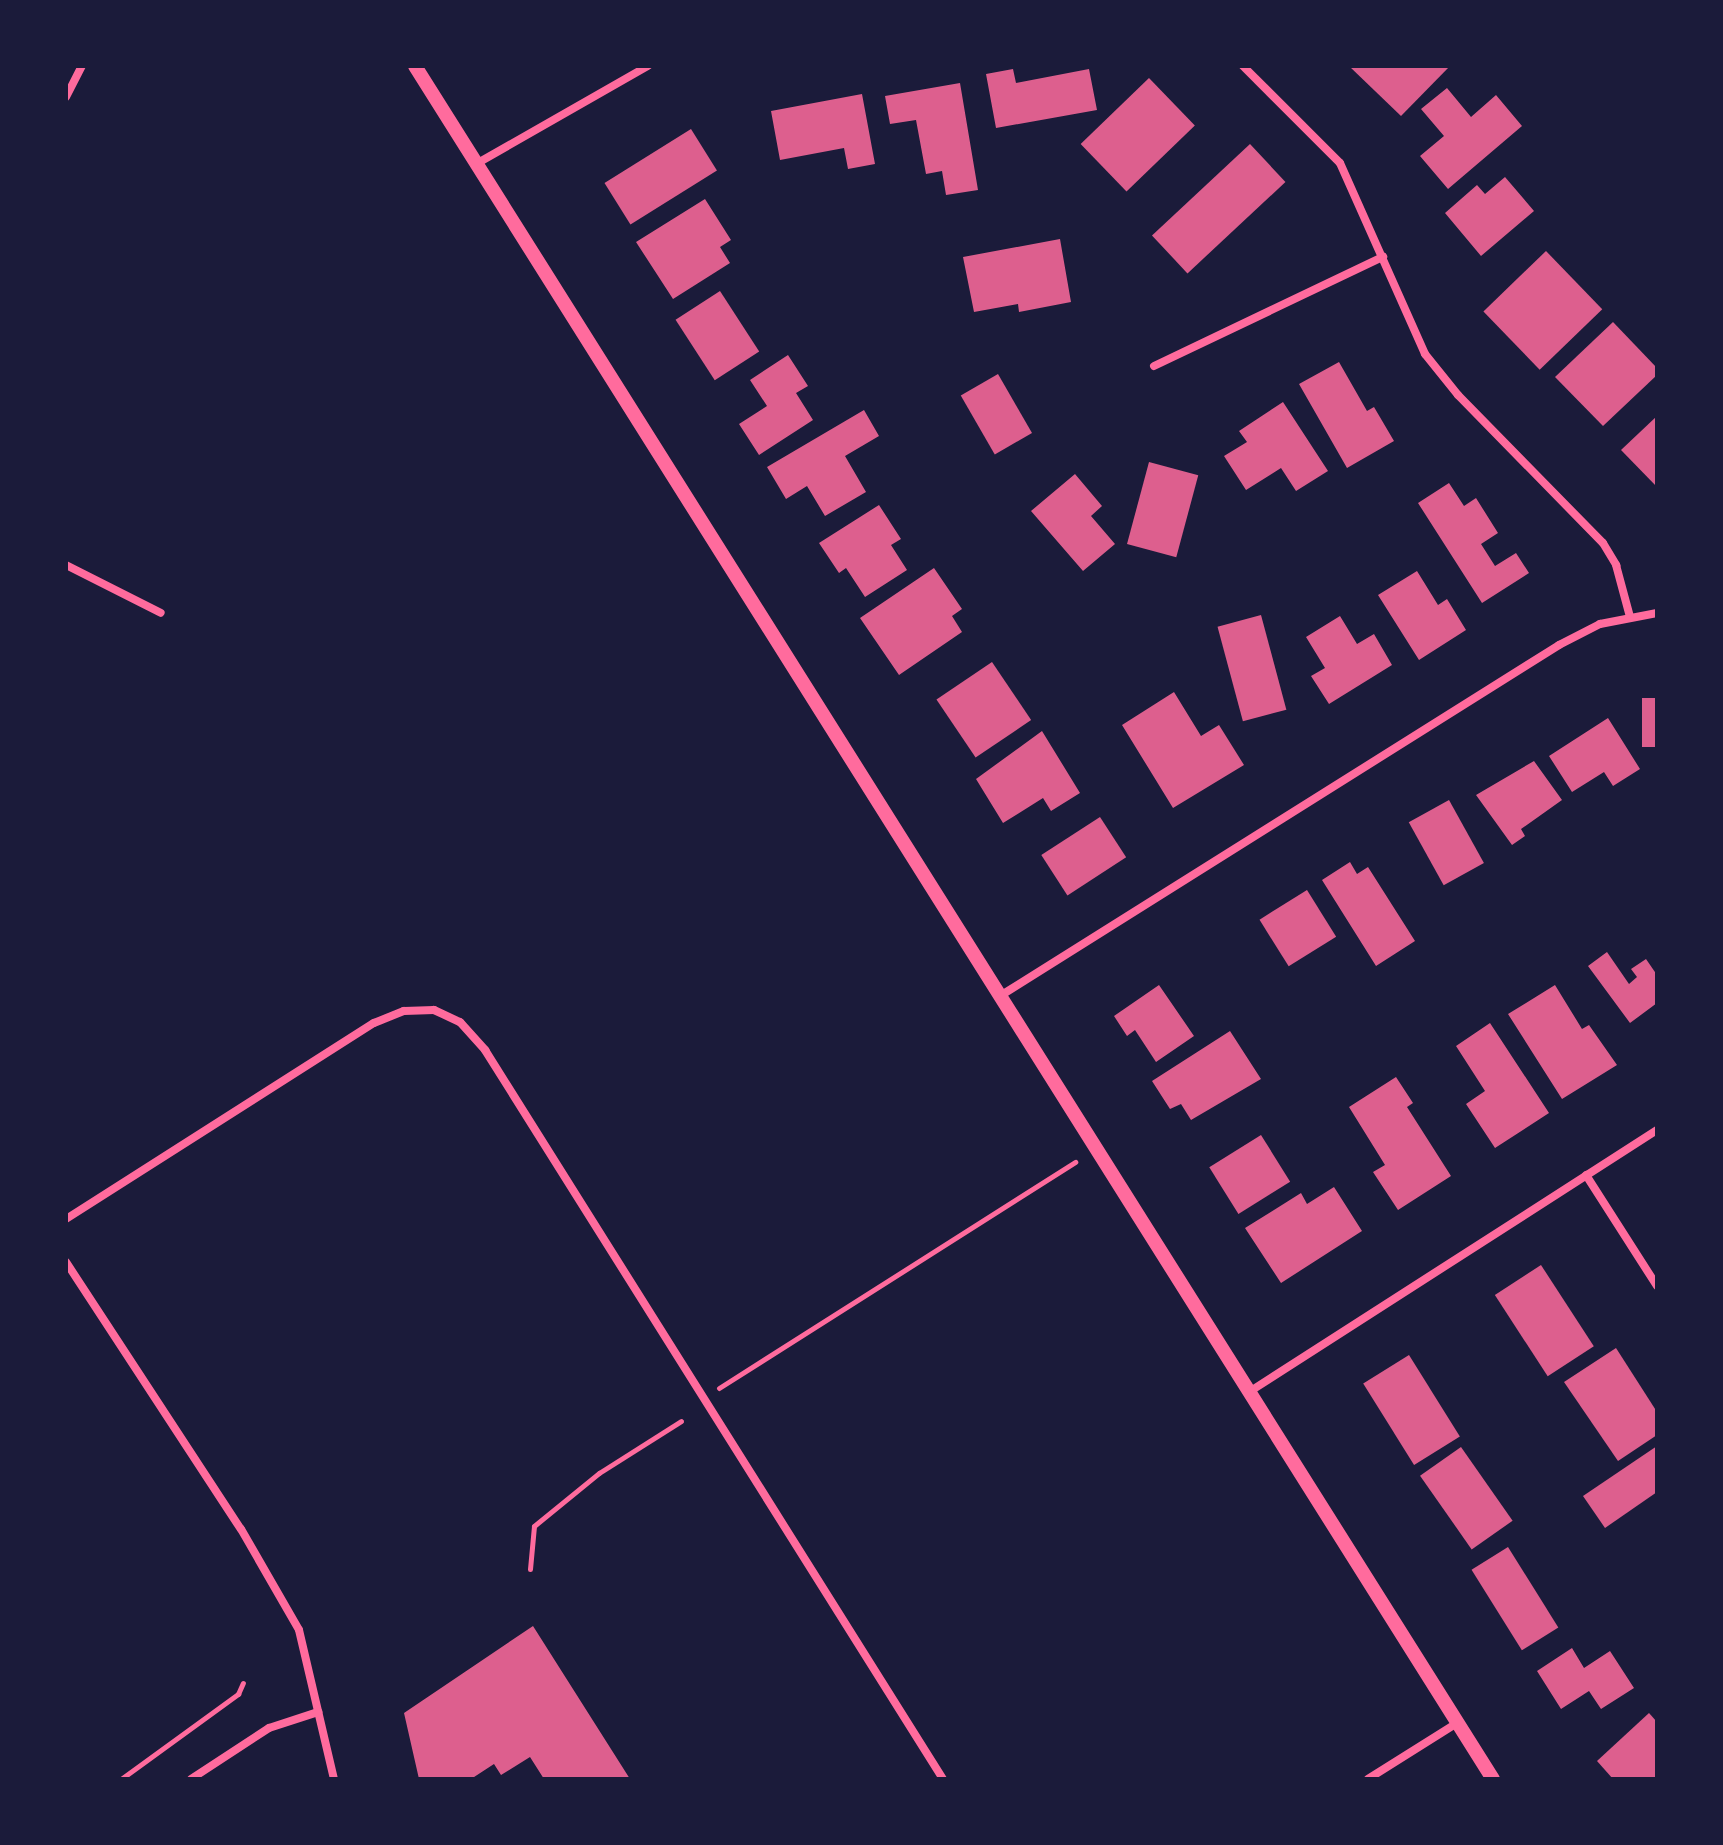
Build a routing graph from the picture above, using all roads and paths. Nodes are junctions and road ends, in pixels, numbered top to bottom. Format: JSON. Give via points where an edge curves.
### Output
{"nodes":[{"id":1,"x":82,"y":66,"type":"edge"},
{"id":2,"x":415,"y":66,"type":"edge"},
{"id":3,"x":648,"y":66,"type":"edge"},
{"id":4,"x":1243,"y":66,"type":"edge"},
{"id":5,"x":66,"y":97,"type":"edge"},
{"id":6,"x":476,"y":164,"type":"junction"},
{"id":7,"x":1383,"y":257,"type":"junction"},
{"id":8,"x":1154,"y":366,"type":"dead end"},
{"id":9,"x":66,"y":565,"type":"edge"},
{"id":10,"x":161,"y":613,"type":"dead end"},
{"id":11,"x":1657,"y":613,"type":"edge"},
{"id":12,"x":1630,"y":617,"type":"junction"},
{"id":13,"x":1000,"y":996,"type":"junction"},
{"id":14,"x":1657,"y":1130,"type":"edge"},
{"id":15,"x":1096,"y":1148,"type":"junction"},
{"id":16,"x":1586,"y":1175,"type":"junction"},
{"id":17,"x":66,"y":1219,"type":"edge"},
{"id":18,"x":66,"y":1262,"type":"edge"},
{"id":19,"x":1657,"y":1286,"type":"edge"},
{"id":20,"x":726,"y":1385,"type":"dead end"},
{"id":21,"x":1249,"y":1392,"type":"junction"},
{"id":22,"x":681,"y":1421,"type":"dead end"},
{"id":23,"x":530,"y":1569,"type":"dead end"},
{"id":24,"x":243,"y":1683,"type":"dead end"},
{"id":25,"x":318,"y":1712,"type":"junction"},
{"id":26,"x":1457,"y":1723,"type":"junction"},
{"id":27,"x":121,"y":1779,"type":"edge"},
{"id":28,"x":191,"y":1779,"type":"edge"},
{"id":29,"x":334,"y":1779,"type":"edge"},
{"id":30,"x":943,"y":1779,"type":"edge"},
{"id":31,"x":1368,"y":1779,"type":"edge"},
{"id":32,"x":1493,"y":1779,"type":"edge"}],
"edges":[{"from":1,"to":5,"type":"street"},
{"from":2,"to":6,"type":"street"},
{"from":3,"to":6,"type":"street"},
{"from":4,"to":7,"type":"street","via":[[1340,163]]},
{"from":6,"to":13,"type":"street"},
{"from":7,"to":8,"type":"street"},
{"from":7,"to":12,"type":"street","via":[[1425,354],[1458,395],[1603,543],[1616,565]]},
{"from":9,"to":10,"type":"street"},
{"from":11,"to":12,"type":"street"},
{"from":12,"to":13,"type":"street","via":[[1559,645]]},
{"from":13,"to":15,"type":"street"},
{"from":14,"to":16,"type":"street"},
{"from":15,"to":20,"type":"path"},
{"from":15,"to":21,"type":"street"},
{"from":16,"to":19,"type":"street"},
{"from":16,"to":21,"type":"street"},
{"from":17,"to":30,"type":"street","via":[[374,1023],[404,1011],[434,1010],[460,1022],[485,1050]]},
{"from":18,"to":25,"type":"street","via":[[241,1529],[299,1630]]},
{"from":21,"to":26,"type":"street"},
{"from":22,"to":23,"type":"path","via":[[599,1473],[534,1526]]},
{"from":24,"to":27,"type":"path","via":[[238,1694]]},
{"from":25,"to":28,"type":"street","via":[[269,1728]]},
{"from":25,"to":29,"type":"street"},
{"from":26,"to":31,"type":"street"},
{"from":26,"to":32,"type":"street"}]}
